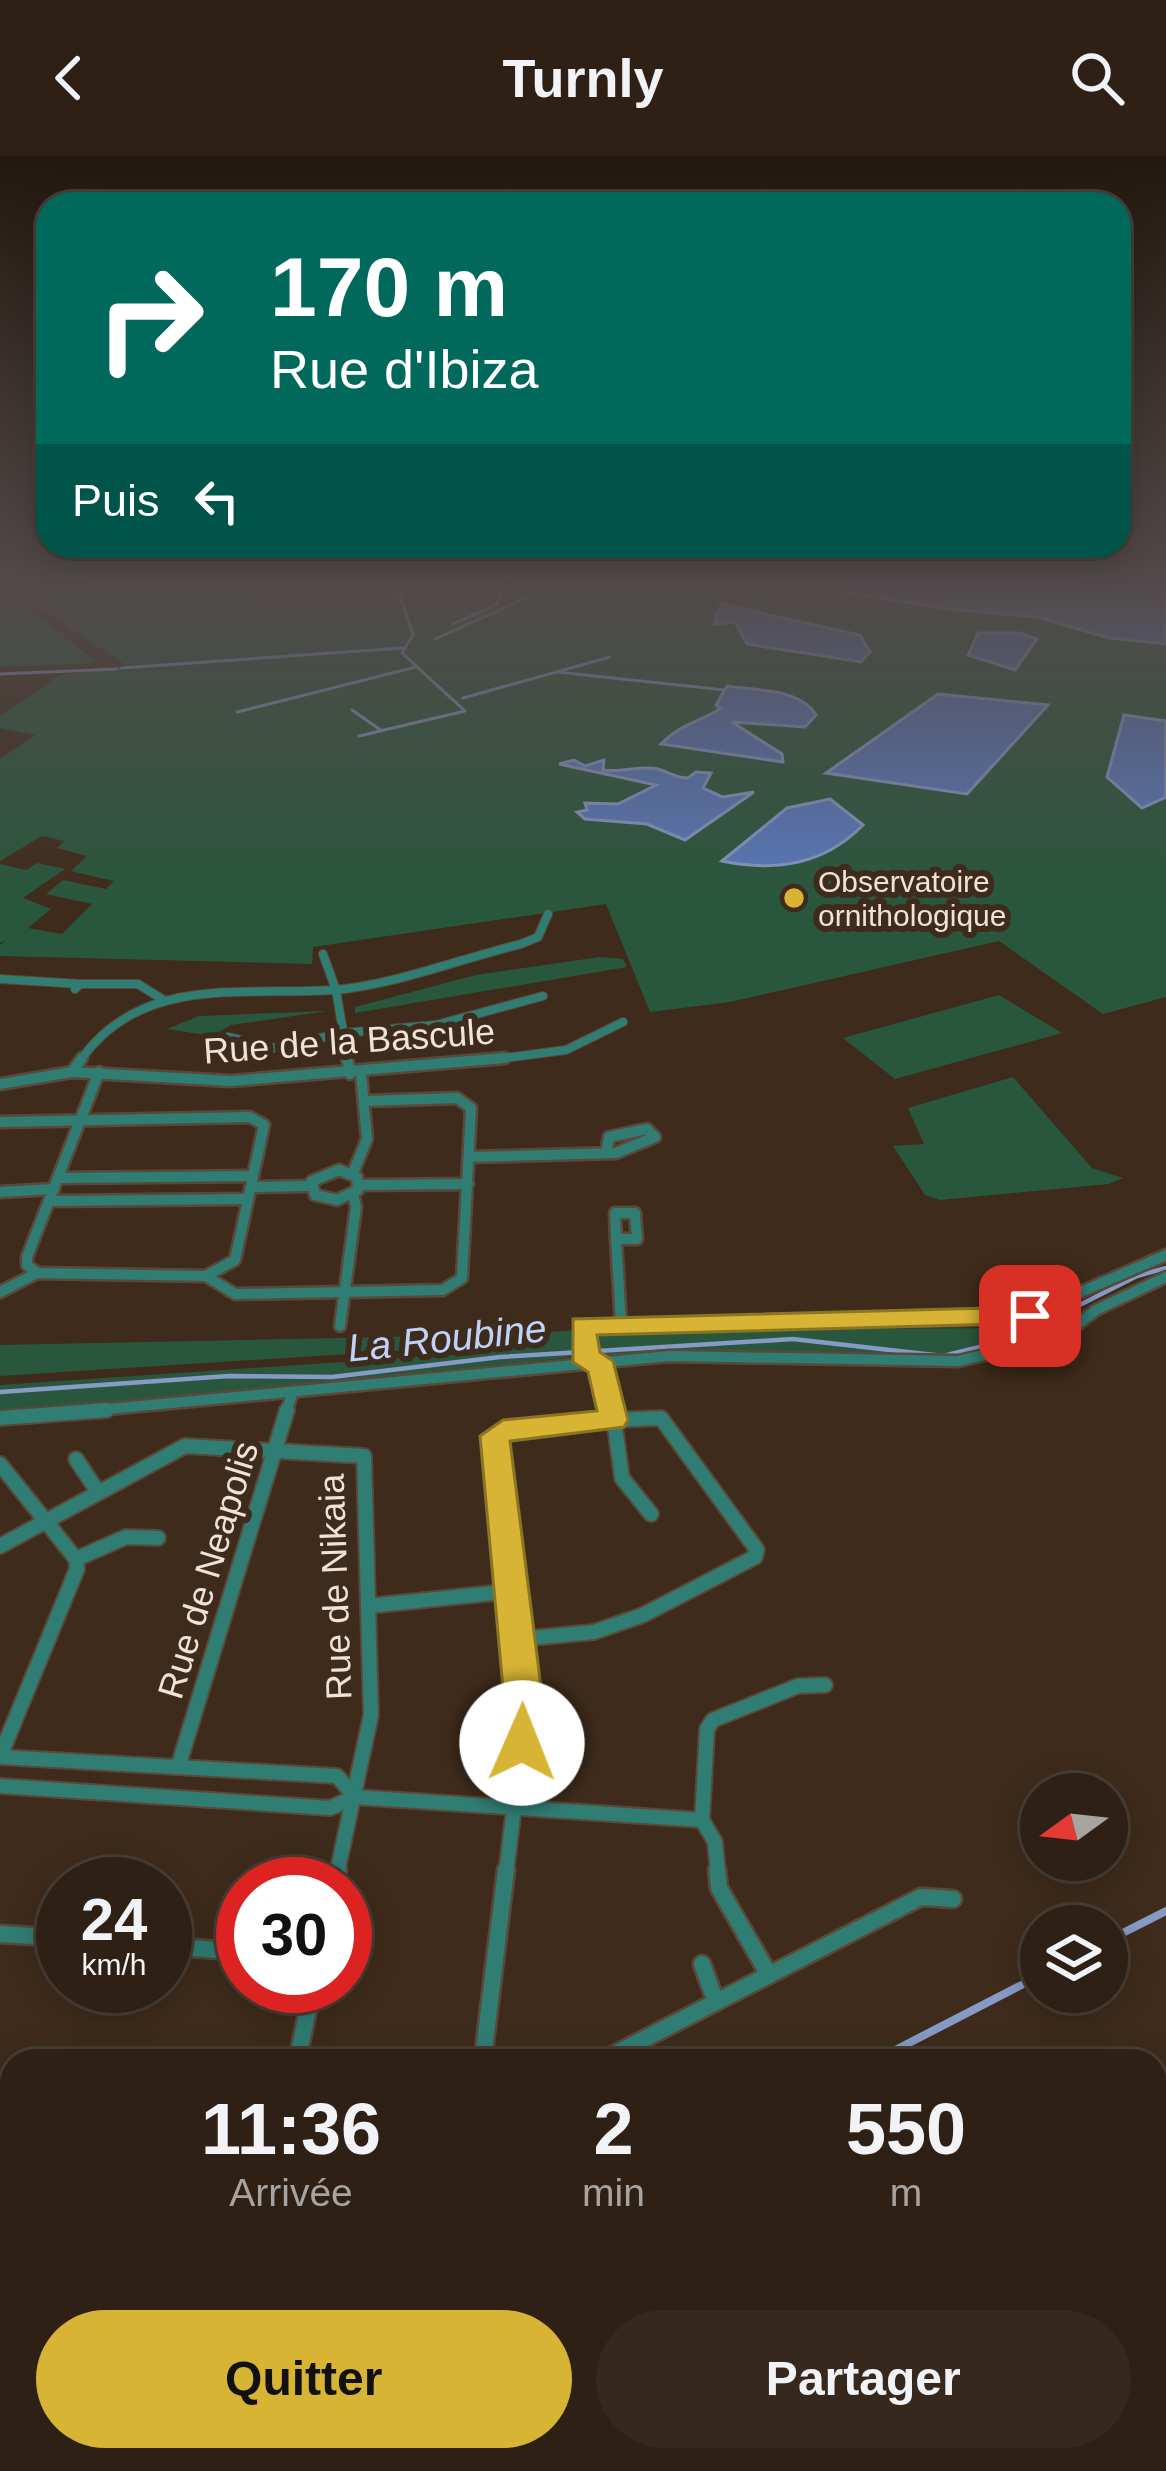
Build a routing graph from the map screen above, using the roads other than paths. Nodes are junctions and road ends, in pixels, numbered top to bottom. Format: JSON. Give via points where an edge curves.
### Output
{"nodes":[{"id":1,"x":548,"y":914,"type":"dead end"},
{"id":2,"x":322,"y":954,"type":"dead end"},
{"id":3,"x":0,"y":979,"type":"edge"},
{"id":4,"x":336,"y":990,"type":"junction"},
{"id":5,"x":543,"y":996,"type":"dead end"},
{"id":6,"x":162,"y":999,"type":"junction"},
{"id":7,"x":623,"y":1022,"type":"dead end"},
{"id":8,"x":344,"y":1033,"type":"junction"},
{"id":9,"x":228,"y":1037,"type":"dead end"},
{"id":10,"x":72,"y":1072,"type":"junction"},
{"id":11,"x":100,"y":1072,"type":"junction"},
{"id":12,"x":356,"y":1073,"type":"junction"},
{"id":13,"x":0,"y":1084,"type":"edge"},
{"id":14,"x":366,"y":1101,"type":"junction"},
{"id":15,"x":80,"y":1119,"type":"junction"},
{"id":16,"x":0,"y":1122,"type":"edge"},
{"id":17,"x":606,"y":1153,"type":"junction"},
{"id":18,"x":469,"y":1157,"type":"junction"},
{"id":19,"x":353,"y":1173,"type":"junction"},
{"id":20,"x":468,"y":1184,"type":"junction"},
{"id":21,"x":310,"y":1186,"type":"junction"},
{"id":22,"x":251,"y":1187,"type":"junction"},
{"id":23,"x":54,"y":1189,"type":"junction"},
{"id":24,"x":356,"y":1190,"type":"junction"},
{"id":25,"x":0,"y":1192,"type":"edge"},
{"id":26,"x":616,"y":1239,"type":"dead end"},
{"id":27,"x":1166,"y":1255,"type":"edge"},
{"id":28,"x":37,"y":1273,"type":"junction"},
{"id":29,"x":206,"y":1276,"type":"junction"},
{"id":30,"x":1166,"y":1277,"type":"edge"},
{"id":31,"x":0,"y":1292,"type":"edge"},
{"id":32,"x":344,"y":1292,"type":"junction"},
{"id":33,"x":621,"y":1325,"type":"junction"},
{"id":34,"x":340,"y":1326,"type":"dead end"},
{"id":35,"x":593,"y":1362,"type":"junction"},
{"id":36,"x":292,"y":1394,"type":"junction"},
{"id":37,"x":0,"y":1418,"type":"edge"},
{"id":38,"x":614,"y":1420,"type":"junction"},
{"id":39,"x":276,"y":1451,"type":"junction"},
{"id":40,"x":76,"y":1459,"type":"dead end"},
{"id":41,"x":1,"y":1468,"type":"edge"},
{"id":42,"x":98,"y":1492,"type":"junction"},
{"id":43,"x":651,"y":1514,"type":"dead end"},
{"id":44,"x":45,"y":1522,"type":"junction"},
{"id":45,"x":158,"y":1538,"type":"dead end"},
{"id":46,"x":0,"y":1546,"type":"edge"},
{"id":47,"x":76,"y":1559,"type":"junction"},
{"id":48,"x":512,"y":1591,"type":"junction"},
{"id":49,"x":368,"y":1606,"type":"junction"},
{"id":50,"x":519,"y":1639,"type":"junction"},
{"id":51,"x":825,"y":1685,"type":"dead end"},
{"id":52,"x":1,"y":1756,"type":"edge"},
{"id":53,"x":179,"y":1764,"type":"junction"},
{"id":54,"x":0,"y":1786,"type":"edge"},
{"id":55,"x":355,"y":1797,"type":"junction"},
{"id":56,"x":514,"y":1809,"type":"junction"},
{"id":57,"x":702,"y":1820,"type":"junction"},
{"id":58,"x":341,"y":1857,"type":"edge"},
{"id":59,"x":953,"y":1898,"type":"dead end"},
{"id":60,"x":0,"y":1934,"type":"edge"},
{"id":61,"x":36,"y":1936,"type":"edge"},
{"id":62,"x":702,"y":1964,"type":"dead end"},
{"id":63,"x":769,"y":1975,"type":"junction"},
{"id":64,"x":716,"y":2002,"type":"junction"},
{"id":65,"x":307,"y":2013,"type":"edge"},
{"id":66,"x":300,"y":2049,"type":"edge"},
{"id":67,"x":484,"y":2049,"type":"edge"},
{"id":68,"x":625,"y":2049,"type":"edge"}],
"edges":[{"from":1,"to":4,"type":"street","via":[[538,937],[521,944]]},
{"from":2,"to":4,"type":"street"},
{"from":3,"to":6,"type":"street","via":[[138,984]]},
{"from":4,"to":6,"type":"street","via":[[237,988]]},
{"from":4,"to":8,"type":"street"},
{"from":5,"to":8,"type":"street","via":[[436,1025]]},
{"from":6,"to":10,"type":"street","via":[[97,1036]]},
{"from":7,"to":12,"type":"street","name":"Rue de la Bascule","via":[[554,1052]]},
{"from":8,"to":9,"type":"street","via":[[274,1048]]},
{"from":8,"to":12,"type":"street"},
{"from":10,"to":11,"type":"street","name":"Rue de la Bascule"},
{"from":10,"to":13,"type":"street","name":"Rue de la Bascule"},
{"from":11,"to":12,"type":"street","name":"Rue de la Bascule","via":[[213,1081]]},
{"from":11,"to":15,"type":"street"},
{"from":12,"to":14,"type":"street"},
{"from":14,"to":18,"type":"street","via":[[457,1098],[471,1108]]},
{"from":14,"to":19,"type":"street","via":[[362,1164]]},
{"from":15,"to":16,"type":"street"},
{"from":15,"to":22,"type":"street","via":[[250,1117],[264,1125]]},
{"from":15,"to":23,"type":"street"},
{"from":17,"to":17,"type":"street","via":[[633,1149],[655,1138],[632,1129],[609,1137]]},
{"from":17,"to":18,"type":"street"},
{"from":18,"to":20,"type":"street"},
{"from":19,"to":21,"type":"street","via":[[331,1171]]},
{"from":19,"to":24,"type":"street"},
{"from":20,"to":24,"type":"street"},
{"from":20,"to":32,"type":"street","via":[[462,1278],[443,1290]]},
{"from":21,"to":22,"type":"street"},
{"from":21,"to":24,"type":"street","via":[[329,1200]]},
{"from":22,"to":23,"type":"street"},
{"from":22,"to":23,"type":"street"},
{"from":22,"to":29,"type":"street","via":[[235,1260]]},
{"from":23,"to":25,"type":"street"},
{"from":23,"to":28,"type":"street","via":[[27,1257]]},
{"from":24,"to":32,"type":"street"},
{"from":26,"to":33,"type":"street"},
{"from":27,"to":33,"type":"street","via":[[1019,1319]]},
{"from":28,"to":29,"type":"street"},
{"from":28,"to":31,"type":"street"},
{"from":29,"to":32,"type":"street","via":[[235,1294]]},
{"from":30,"to":35,"type":"street","via":[[1096,1310],[1060,1338],[958,1361]]},
{"from":32,"to":34,"type":"street"},
{"from":33,"to":35,"type":"street","via":[[583,1329]]},
{"from":35,"to":36,"type":"street"},
{"from":35,"to":38,"type":"street"},
{"from":36,"to":37,"type":"street"},
{"from":36,"to":39,"type":"street","name":"Rue de Neapolis"},
{"from":38,"to":43,"type":"street","via":[[622,1478]]},
{"from":38,"to":48,"type":"street","via":[[495,1436]]},
{"from":38,"to":50,"type":"street","via":[[662,1418],[755,1556],[610,1627]]},
{"from":39,"to":42,"type":"street","via":[[185,1446]]},
{"from":39,"to":49,"type":"street","name":"Rue de Nikaia","via":[[364,1456]]},
{"from":39,"to":53,"type":"street","name":"Rue de Neapolis"},
{"from":40,"to":42,"type":"street"},
{"from":41,"to":44,"type":"street"},
{"from":42,"to":44,"type":"street"},
{"from":44,"to":46,"type":"street"},
{"from":44,"to":47,"type":"street"},
{"from":45,"to":47,"type":"street","via":[[126,1537]]},
{"from":47,"to":52,"type":"street"},
{"from":48,"to":49,"type":"street"},
{"from":48,"to":50,"type":"street"},
{"from":49,"to":55,"type":"street","name":"Rue de Nikaia","via":[[371,1715]]},
{"from":50,"to":56,"type":"street","via":[[526,1711]]},
{"from":51,"to":57,"type":"street","via":[[798,1686],[713,1720]]},
{"from":52,"to":53,"type":"street"},
{"from":53,"to":55,"type":"street","via":[[338,1777]]},
{"from":54,"to":55,"type":"street","via":[[330,1808]]},
{"from":55,"to":56,"type":"street"},
{"from":55,"to":58,"type":"street","name":"Rue de Nikaia"},
{"from":56,"to":57,"type":"street"},
{"from":56,"to":67,"type":"street"},
{"from":57,"to":63,"type":"street","via":[[715,1842],[719,1888]]},
{"from":59,"to":63,"type":"street","via":[[921,1897]]},
{"from":60,"to":61,"type":"street"},
{"from":62,"to":64,"type":"street"},
{"from":63,"to":64,"type":"street"},
{"from":64,"to":68,"type":"street"},
{"from":65,"to":66,"type":"street"}]}
